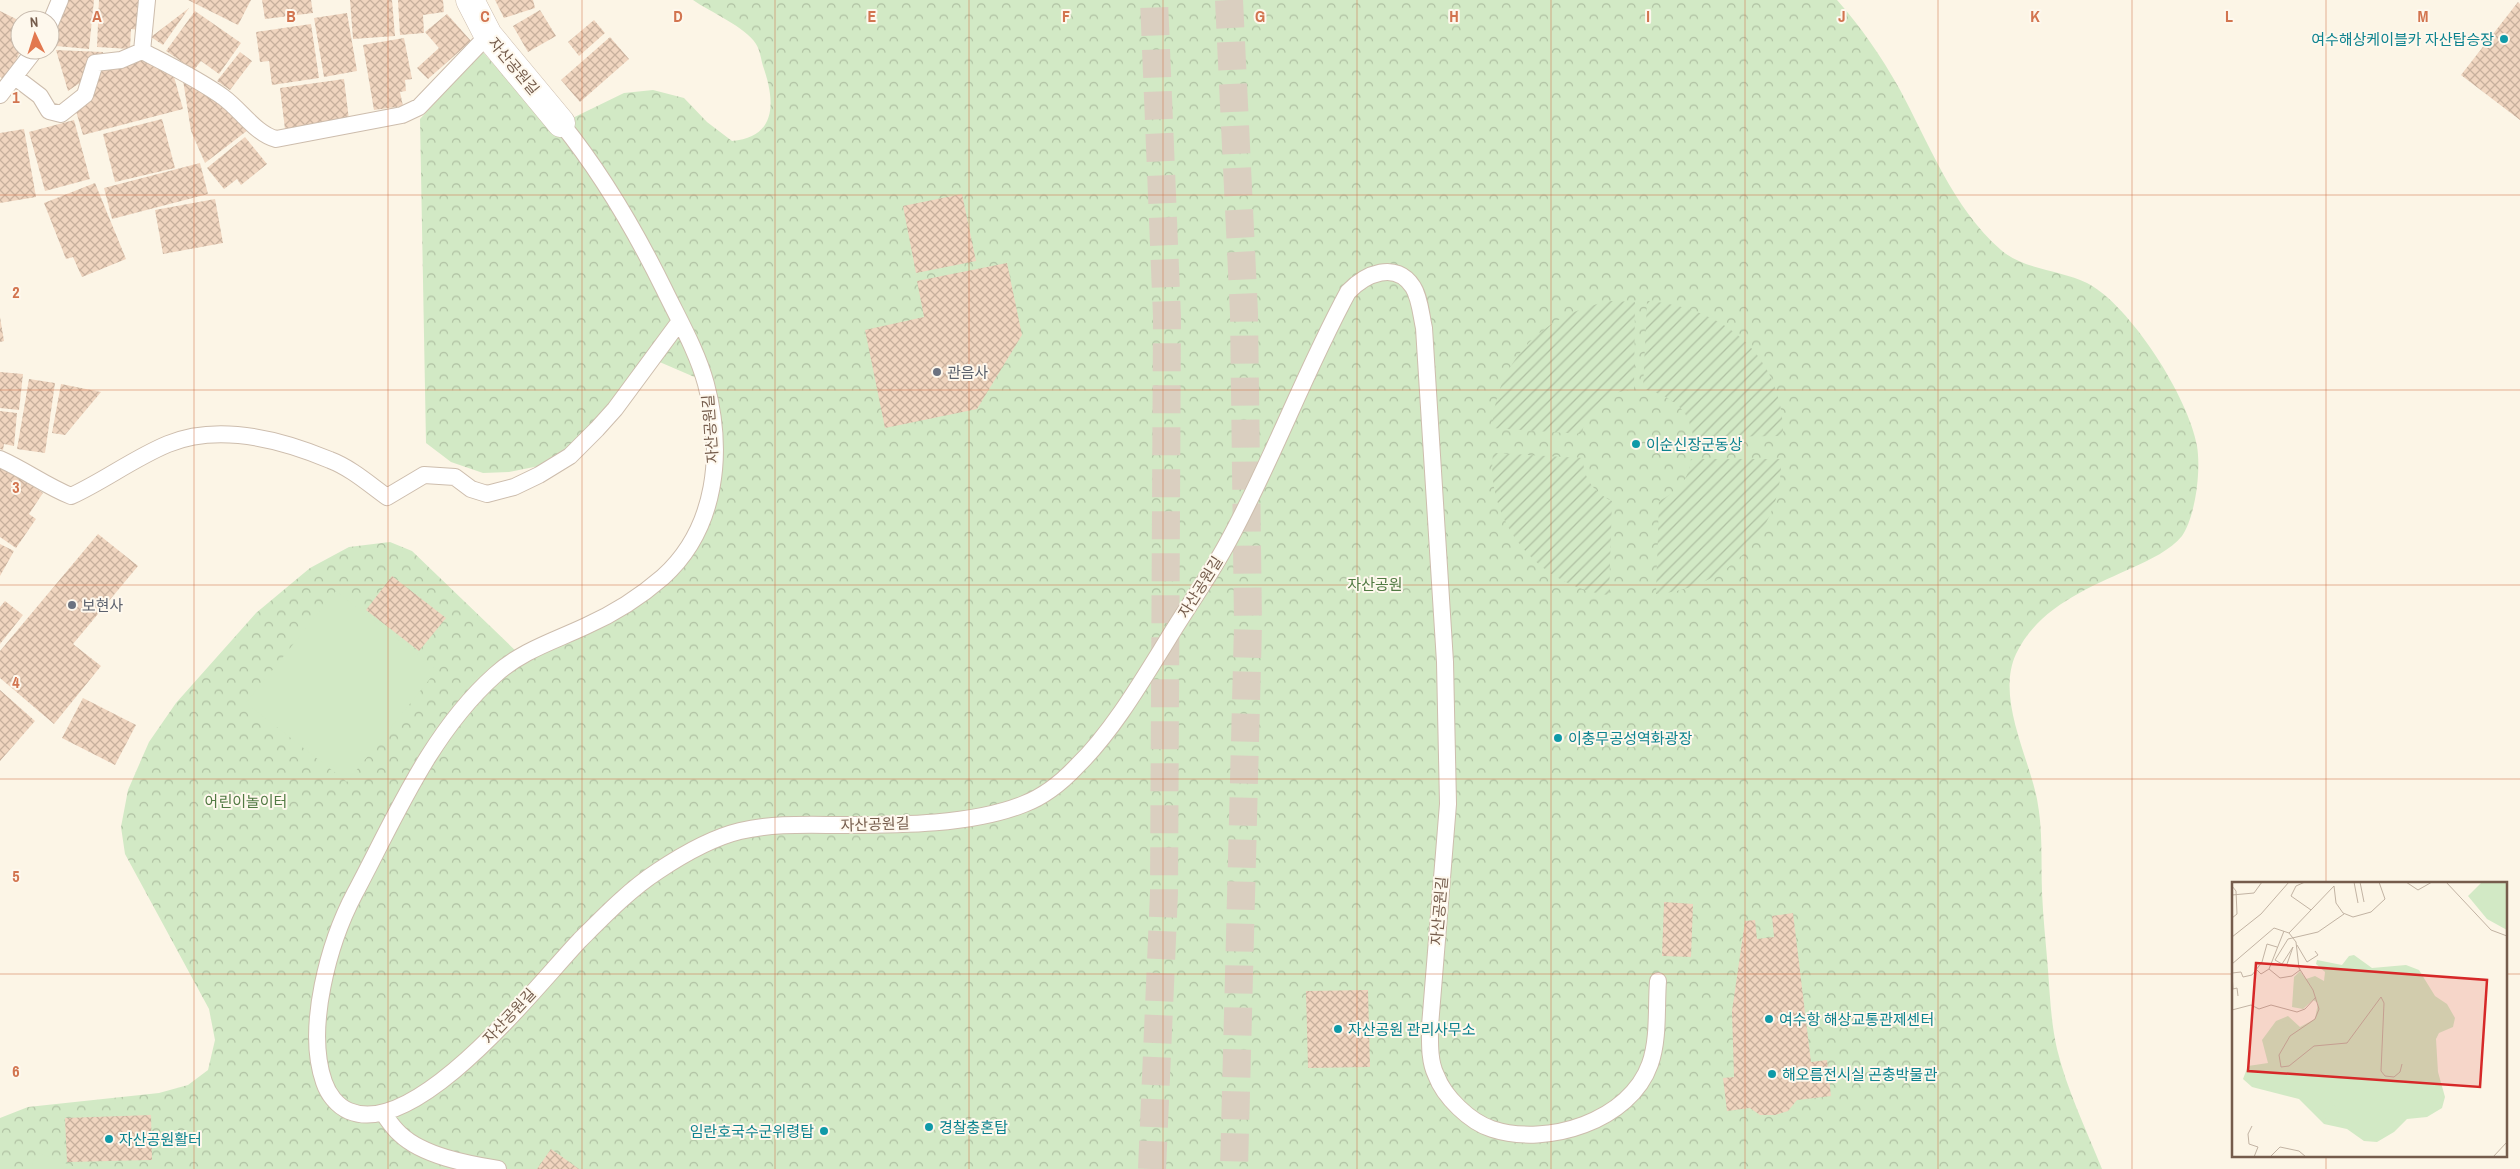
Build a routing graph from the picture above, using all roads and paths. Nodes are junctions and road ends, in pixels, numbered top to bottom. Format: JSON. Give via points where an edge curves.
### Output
{"nodes":[{"id":1,"x":147,"y":0,"type":"edge"},
{"id":2,"x":470,"y":0,"type":"edge"},
{"id":3,"x":488,"y":35,"type":"junction"},
{"id":4,"x":142,"y":51,"type":"junction"},
{"id":5,"x":28,"y":60,"type":"edge"},
{"id":6,"x":15,"y":77,"type":"junction"},
{"id":7,"x":0,"y":95,"type":"edge"},
{"id":8,"x":561,"y":123,"type":"joint"},
{"id":9,"x":680,"y":321,"type":"junction"},
{"id":10,"x":0,"y":459,"type":"edge"},
{"id":11,"x":1658,"y":981,"type":"dead end"},
{"id":12,"x":383,"y":1113,"type":"junction"},
{"id":13,"x":498,"y":1169,"type":"edge"}],
"edges":[{"from":1,"to":4,"type":"lane"},
{"from":2,"to":3,"type":"street","name":"자산공원길"},
{"from":3,"to":4,"type":"lane","via":[[419,107],[402,115],[276,138],[264,136],[222,96]]},
{"from":3,"to":8,"type":"street","name":"자산공원길"},
{"from":4,"to":6,"type":"lane","via":[[121,60],[95,63],[85,95],[60,114],[49,110],[40,96]]},
{"from":5,"to":6,"type":"lane"},
{"from":6,"to":7,"type":"lane"},
{"from":8,"to":9,"type":"lane","name":"자산공원길","via":[[609,188]]},
{"from":9,"to":10,"type":"lane","via":[[615,409],[570,456],[514,487],[487,494],[471,490],[456,477],[424,476],[387,497],[331,460],[245,436],[199,435],[168,444],[71,496]]},
{"from":9,"to":12,"type":"lane","name":"자산공원길","via":[[706,382],[715,453],[704,521],[685,555],[659,580],[625,605],[590,625],[520,655],[474,696],[423,766],[343,915],[323,980],[318,1044],[322,1071],[328,1090],[338,1105],[358,1114]]},
{"from":11,"to":12,"type":"lane","name":"자산공원길","via":[[1654,1049],[1650,1064],[1627,1098],[1598,1119],[1582,1126],[1563,1132],[1537,1134],[1492,1129],[1472,1118],[1457,1104],[1435,1075],[1430,1026],[1447,795],[1445,662],[1424,328],[1414,288],[1396,272],[1381,272],[1368,275],[1348,292],[1229,541],[1138,689],[1081,763],[1050,791],[1002,811],[945,821],[794,825],[739,831],[696,848],[654,872],[619,901],[511,1018],[478,1049],[429,1090]]},
{"from":12,"to":13,"type":"lane","via":[[400,1134],[419,1147],[469,1164]]}]}
